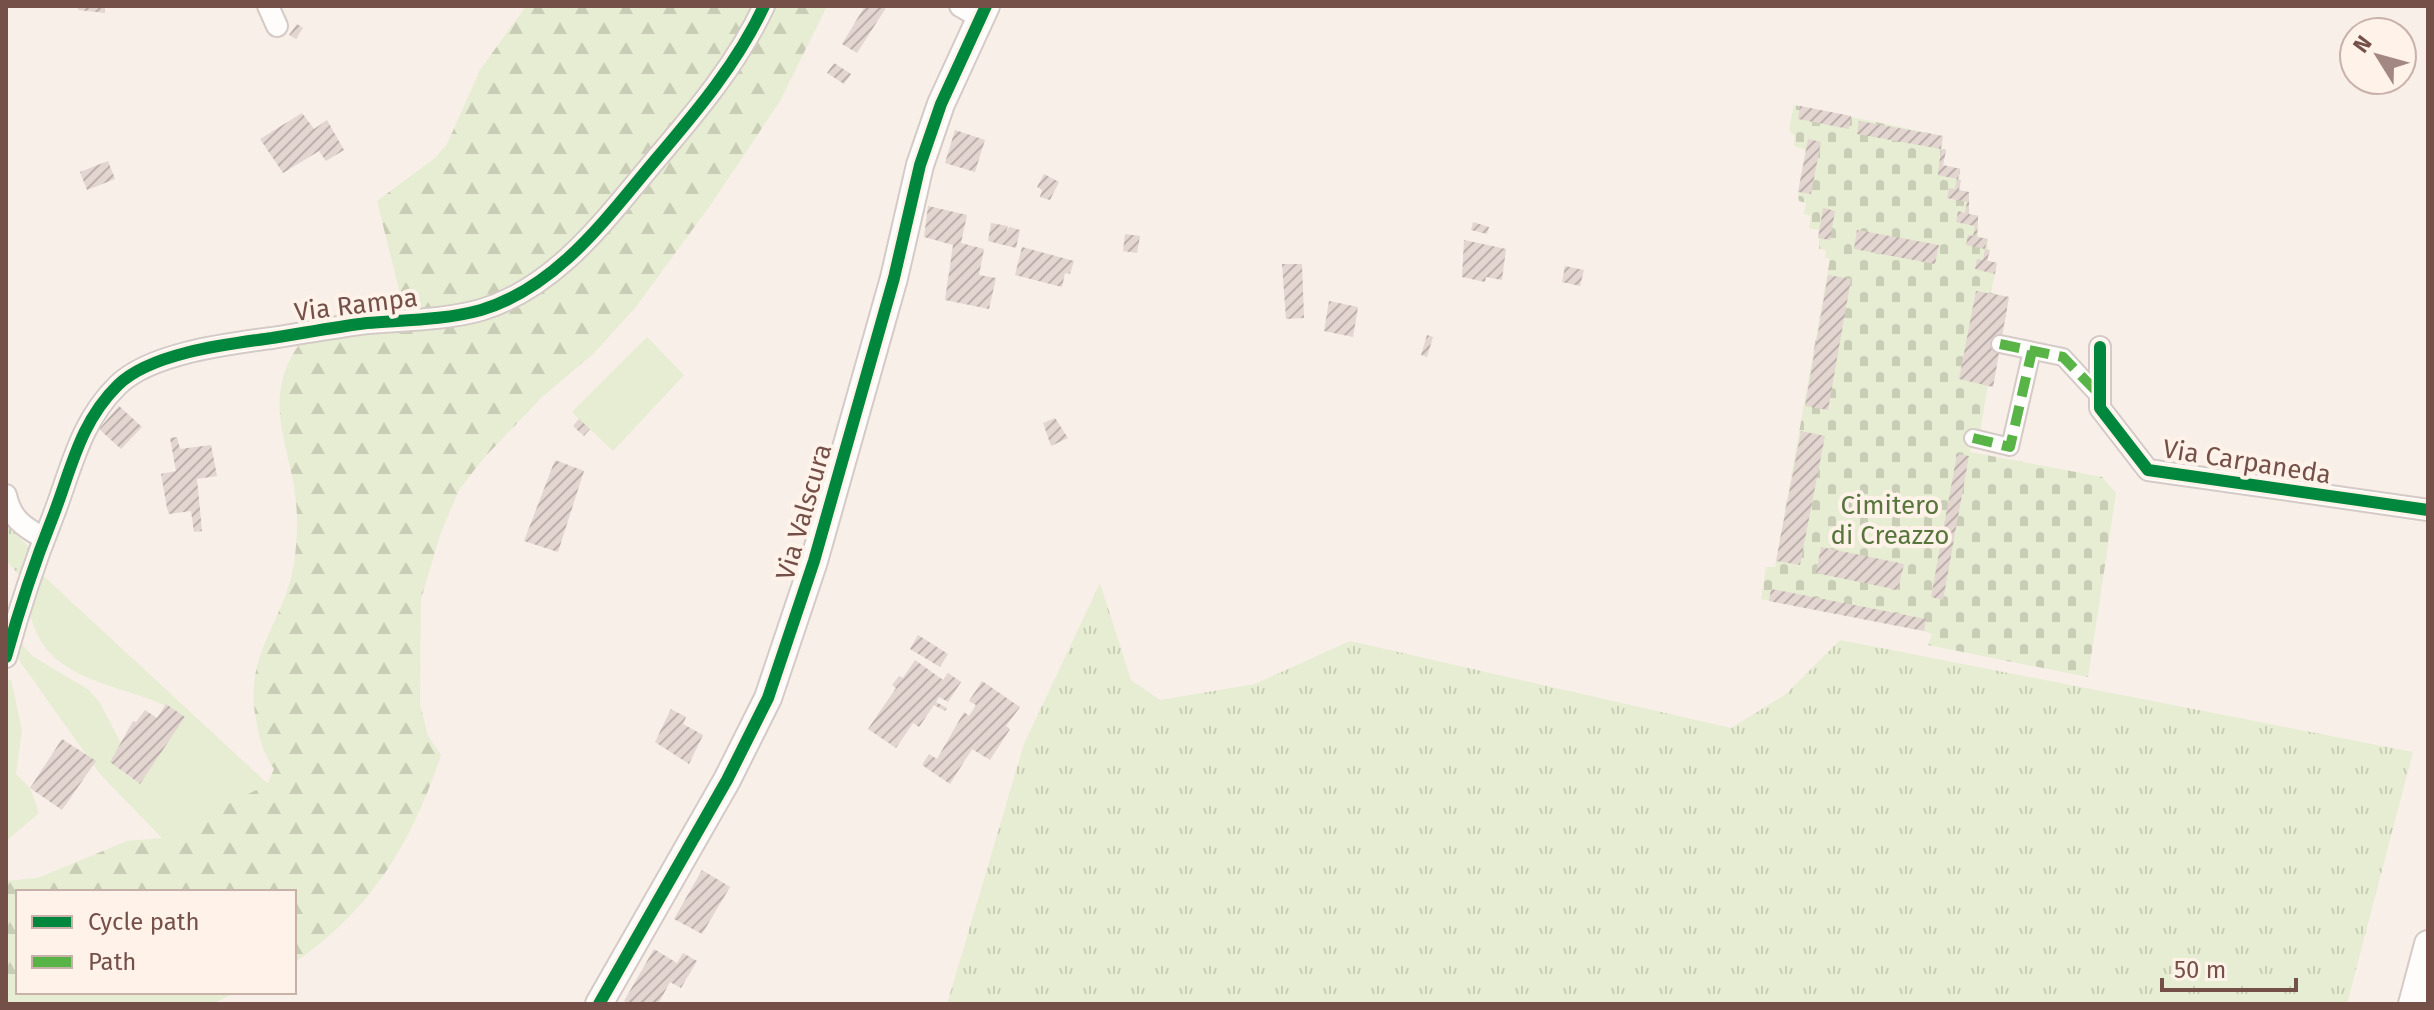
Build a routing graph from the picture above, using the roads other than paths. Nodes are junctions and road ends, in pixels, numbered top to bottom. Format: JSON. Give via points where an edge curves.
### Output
{"nodes":[{"id":1,"x":268,"y":6,"type":"edge"},
{"id":2,"x":764,"y":6,"type":"edge"},
{"id":3,"x":975,"y":10,"type":"edge"},
{"id":4,"x":277,"y":26,"type":"dead end"},
{"id":5,"x":2000,"y":344,"type":"dead end"},
{"id":6,"x":2100,"y":347,"type":"dead end"},
{"id":7,"x":2032,"y":351,"type":"junction"},
{"id":8,"x":2100,"y":397,"type":"junction"},
{"id":9,"x":1973,"y":438,"type":"dead end"},
{"id":10,"x":6,"y":495,"type":"edge"},
{"id":11,"x":2428,"y":510,"type":"edge"},
{"id":12,"x":42,"y":537,"type":"junction"},
{"id":13,"x":6,"y":657,"type":"edge"},
{"id":14,"x":2428,"y":944,"type":"edge"},
{"id":15,"x":599,"y":1004,"type":"edge"},
{"id":16,"x":2412,"y":1004,"type":"edge"}],
"edges":[{"from":1,"to":4,"type":"street"},
{"from":2,"to":12,"type":"street","name":"Via Rampa","via":[[721,80],[632,191],[538,283],[481,310],[235,343],[145,367],[120,383],[88,420]]},
{"from":3,"to":15,"type":"street","name":"Via Valscura","via":[[920,165],[894,278],[814,561],[768,698]]},
{"from":5,"to":7,"type":"street"},
{"from":6,"to":8,"type":"street","name":"Via Carpaneda"},
{"from":7,"to":8,"type":"street","via":[[2063,357]]},
{"from":7,"to":9,"type":"street","via":[[2010,447]]},
{"from":8,"to":11,"type":"street","name":"Via Carpaneda","via":[[2100,408],[2148,470]]},
{"from":10,"to":12,"type":"street","via":[[10,513]]},
{"from":12,"to":13,"type":"street","name":"Via Rampa"},
{"from":14,"to":16,"type":"street"}]}
